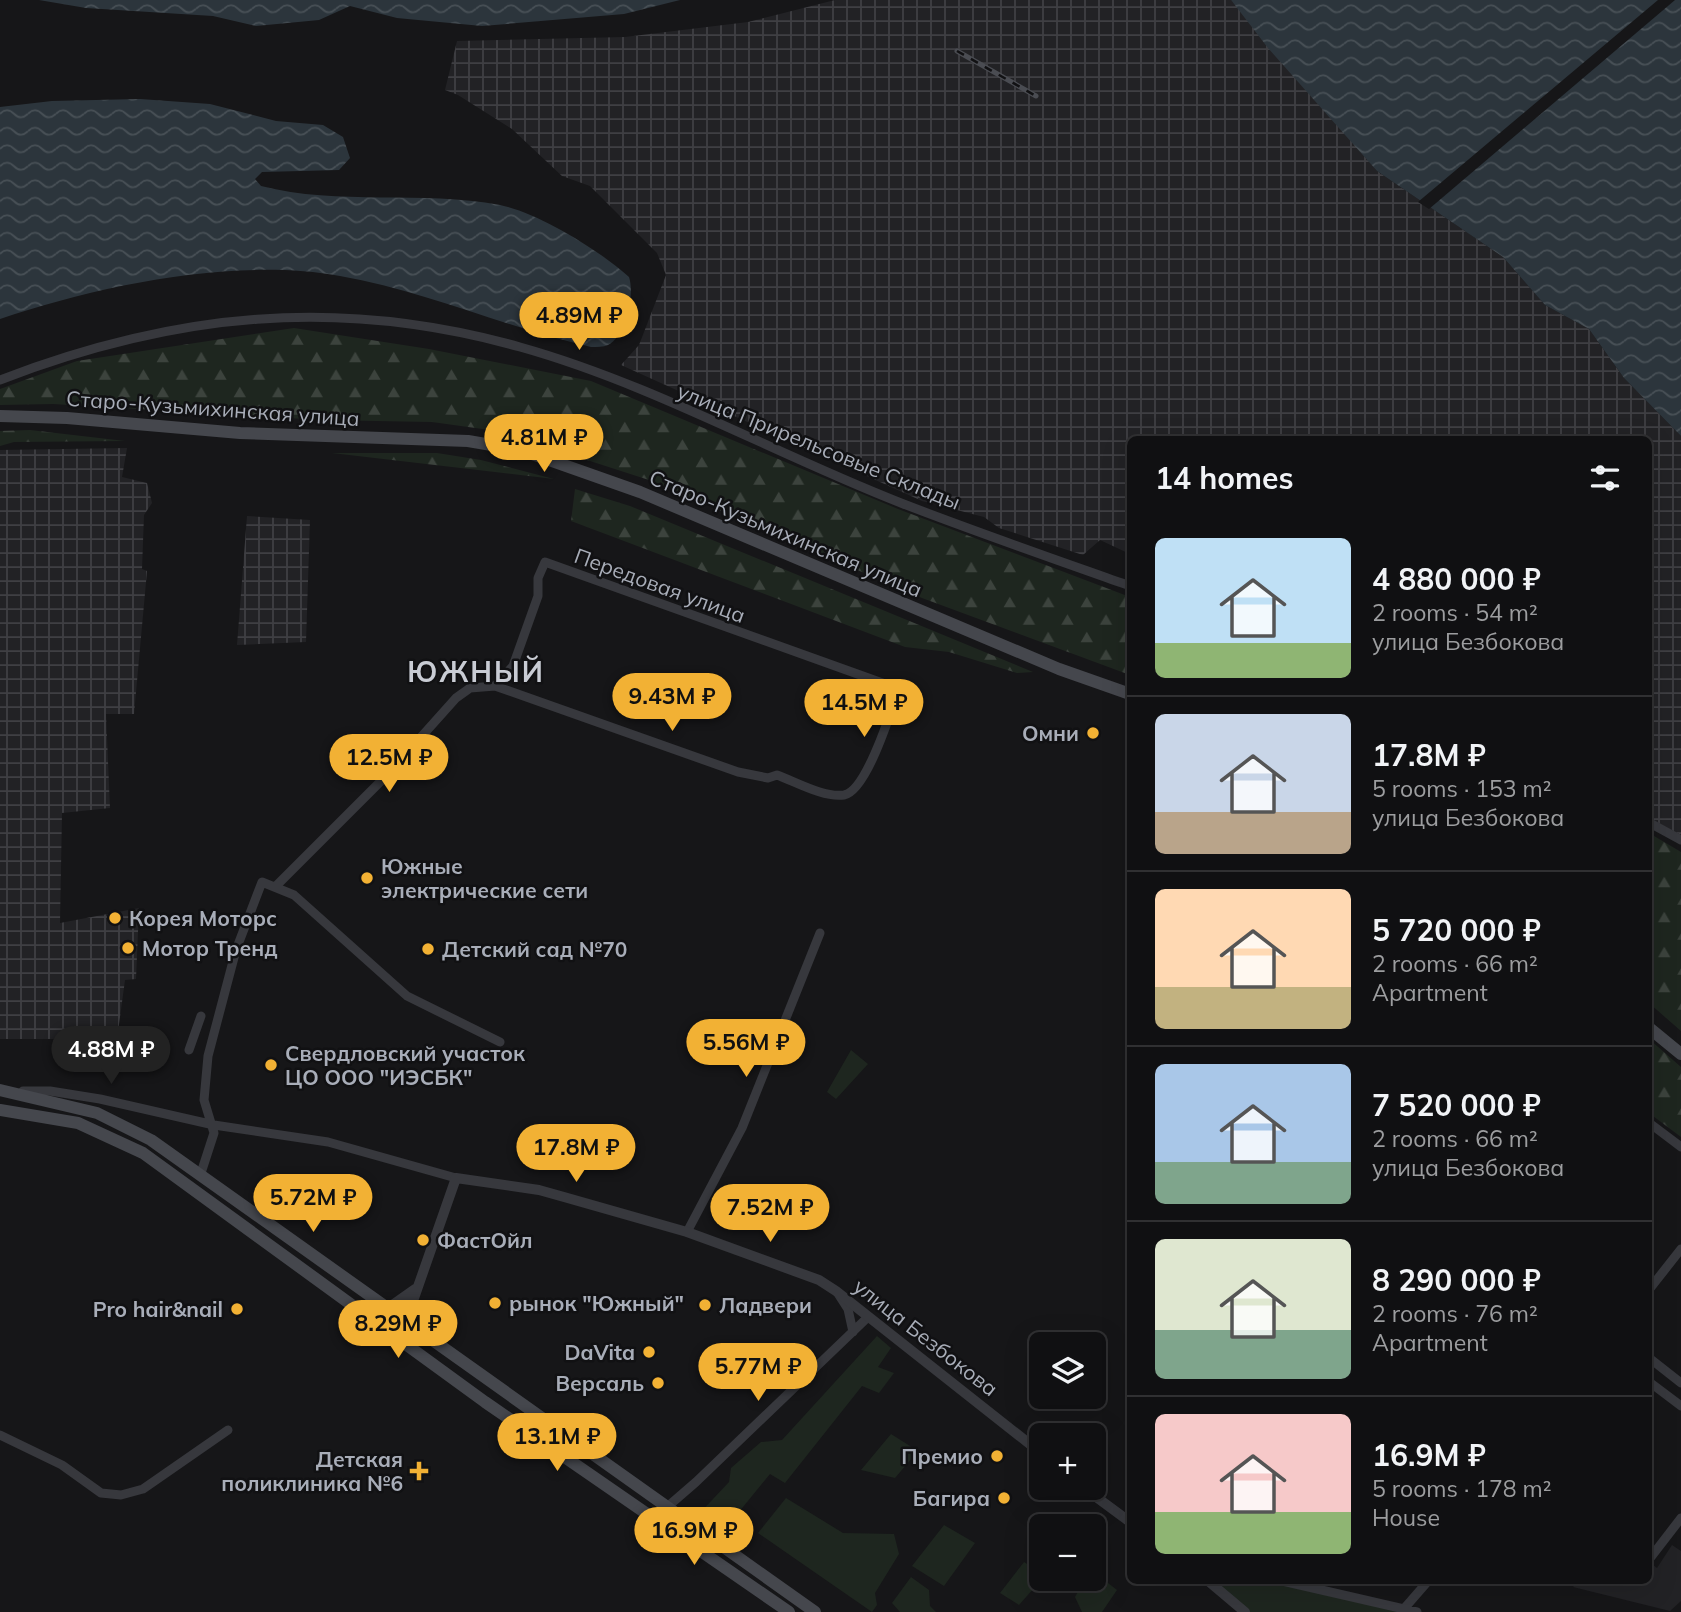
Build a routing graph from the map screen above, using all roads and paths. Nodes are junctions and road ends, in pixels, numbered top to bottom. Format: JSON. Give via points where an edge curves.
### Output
{"nodes":[{"id":1,"x":0,"y":380,"type":"edge"},
{"id":2,"x":0,"y":416,"type":"edge"},
{"id":3,"x":1127,"y":585,"type":"edge"},
{"id":4,"x":495,"y":686,"type":"junction"},
{"id":5,"x":1127,"y":693,"type":"edge"},
{"id":6,"x":1652,"y":824,"type":"edge"},
{"id":7,"x":1681,"y":839,"type":"edge"},
{"id":8,"x":275,"y":887,"type":"junction"},
{"id":9,"x":820,"y":933,"type":"dead end"},
{"id":10,"x":201,"y":1016,"type":"dead end"},
{"id":11,"x":1652,"y":1030,"type":"edge"},
{"id":12,"x":500,"y":1042,"type":"dead end"},
{"id":13,"x":189,"y":1050,"type":"dead end"},
{"id":14,"x":1681,"y":1054,"type":"edge"},
{"id":15,"x":1,"y":1091,"type":"edge"},
{"id":16,"x":0,"y":1110,"type":"edge"},
{"id":17,"x":214,"y":1125,"type":"junction"},
{"id":18,"x":1652,"y":1127,"type":"edge"},
{"id":19,"x":1681,"y":1147,"type":"edge"},
{"id":20,"x":201,"y":1173,"type":"junction"},
{"id":21,"x":456,"y":1178,"type":"junction"},
{"id":22,"x":687,"y":1232,"type":"junction"},
{"id":23,"x":1681,"y":1249,"type":"edge"},
{"id":24,"x":1652,"y":1286,"type":"edge"},
{"id":25,"x":415,"y":1289,"type":"junction"},
{"id":26,"x":836,"y":1291,"type":"junction"},
{"id":27,"x":388,"y":1308,"type":"junction"},
{"id":28,"x":867,"y":1318,"type":"junction"},
{"id":29,"x":406,"y":1321,"type":"junction"},
{"id":30,"x":853,"y":1332,"type":"junction"},
{"id":31,"x":392,"y":1336,"type":"junction"},
{"id":32,"x":438,"y":1344,"type":"junction"},
{"id":33,"x":424,"y":1358,"type":"junction"},
{"id":34,"x":1652,"y":1360,"type":"edge"},
{"id":35,"x":1681,"y":1383,"type":"edge"},
{"id":36,"x":1652,"y":1384,"type":"edge"},
{"id":37,"x":1681,"y":1406,"type":"edge"},
{"id":38,"x":228,"y":1430,"type":"dead end"},
{"id":39,"x":0,"y":1435,"type":"edge"},
{"id":40,"x":1029,"y":1444,"type":"edge"},
{"id":41,"x":1100,"y":1500,"type":"edge"},
{"id":42,"x":666,"y":1508,"type":"junction"},
{"id":43,"x":648,"y":1517,"type":"junction"},
{"id":44,"x":1681,"y":1518,"type":"edge"},
{"id":45,"x":1127,"y":1520,"type":"edge"},
{"id":46,"x":1652,"y":1556,"type":"edge"},
{"id":47,"x":1212,"y":1584,"type":"edge"},
{"id":48,"x":1310,"y":1584,"type":"edge"},
{"id":49,"x":1425,"y":1584,"type":"edge"},
{"id":50,"x":1402,"y":1610,"type":"edge"},
{"id":51,"x":789,"y":1612,"type":"edge"},
{"id":52,"x":815,"y":1612,"type":"edge"},
{"id":53,"x":1245,"y":1612,"type":"edge"},
{"id":54,"x":1417,"y":1612,"type":"edge"}],
"edges":[{"from":1,"to":3,"type":"street","name":"улица Прирельсовые Склады","via":[[97,346],[223,321],[332,315],[440,328],[520,347],[617,381],[900,503]]},
{"from":2,"to":5,"type":"main road","name":"Старо-Кузьмихинская улица","via":[[240,433],[468,440],[521,450],[639,492],[1040,661]]},
{"from":4,"to":4,"type":"street","name":"Передовая улица","via":[[738,772],[768,778],[777,775],[845,795],[859,785],[896,697],[888,685],[545,562],[513,666]]},
{"from":4,"to":8,"type":"street","via":[[470,688],[444,709],[388,774]]},
{"from":6,"to":7,"type":"street"},
{"from":8,"to":12,"type":"street","via":[[294,895],[407,996]]},
{"from":8,"to":17,"type":"street","via":[[262,882],[219,1011],[204,1082],[204,1100]]},
{"from":9,"to":22,"type":"street","via":[[742,1128]]},
{"from":10,"to":13,"type":"street"},
{"from":11,"to":14,"type":"main road"},
{"from":15,"to":17,"type":"street","name":"улица Безбокова","via":[[50,1091]]},
{"from":15,"to":20,"type":"main road","via":[[97,1112]]},
{"from":16,"to":31,"type":"main road","via":[[78,1124],[143,1153]]},
{"from":17,"to":20,"type":"street"},
{"from":17,"to":21,"type":"street","name":"улица Безбокова","via":[[328,1142]]},
{"from":18,"to":19,"type":"street"},
{"from":20,"to":27,"type":"main road"},
{"from":21,"to":22,"type":"street","name":"улица Безбокова","via":[[538,1190]]},
{"from":21,"to":25,"type":"street"},
{"from":22,"to":26,"type":"street","name":"улица Безбокова","via":[[791,1268]]},
{"from":23,"to":24,"type":"street"},
{"from":25,"to":27,"type":"street"},
{"from":25,"to":29,"type":"street"},
{"from":26,"to":28,"type":"street","name":"улица Безбокова"},
{"from":26,"to":30,"type":"street","via":[[848,1309]]},
{"from":27,"to":29,"type":"main road"},
{"from":28,"to":30,"type":"street"},
{"from":28,"to":40,"type":"street","name":"улица Безбокова"},
{"from":29,"to":31,"type":"street"},
{"from":29,"to":32,"type":"main road"},
{"from":30,"to":42,"type":"street"},
{"from":31,"to":33,"type":"main road"},
{"from":32,"to":33,"type":"main road"},
{"from":32,"to":42,"type":"main road"},
{"from":33,"to":43,"type":"main road"},
{"from":34,"to":35,"type":"street"},
{"from":36,"to":37,"type":"street"},
{"from":38,"to":39,"type":"street","via":[[143,1489],[121,1496],[101,1493],[62,1465]]},
{"from":41,"to":45,"type":"street"},
{"from":42,"to":43,"type":"street"},
{"from":42,"to":52,"type":"main road"},
{"from":43,"to":51,"type":"main road"},
{"from":44,"to":46,"type":"street"},
{"from":47,"to":53,"type":"street"},
{"from":48,"to":50,"type":"street"},
{"from":49,"to":50,"type":"street"},
{"from":50,"to":54,"type":"street"}]}
